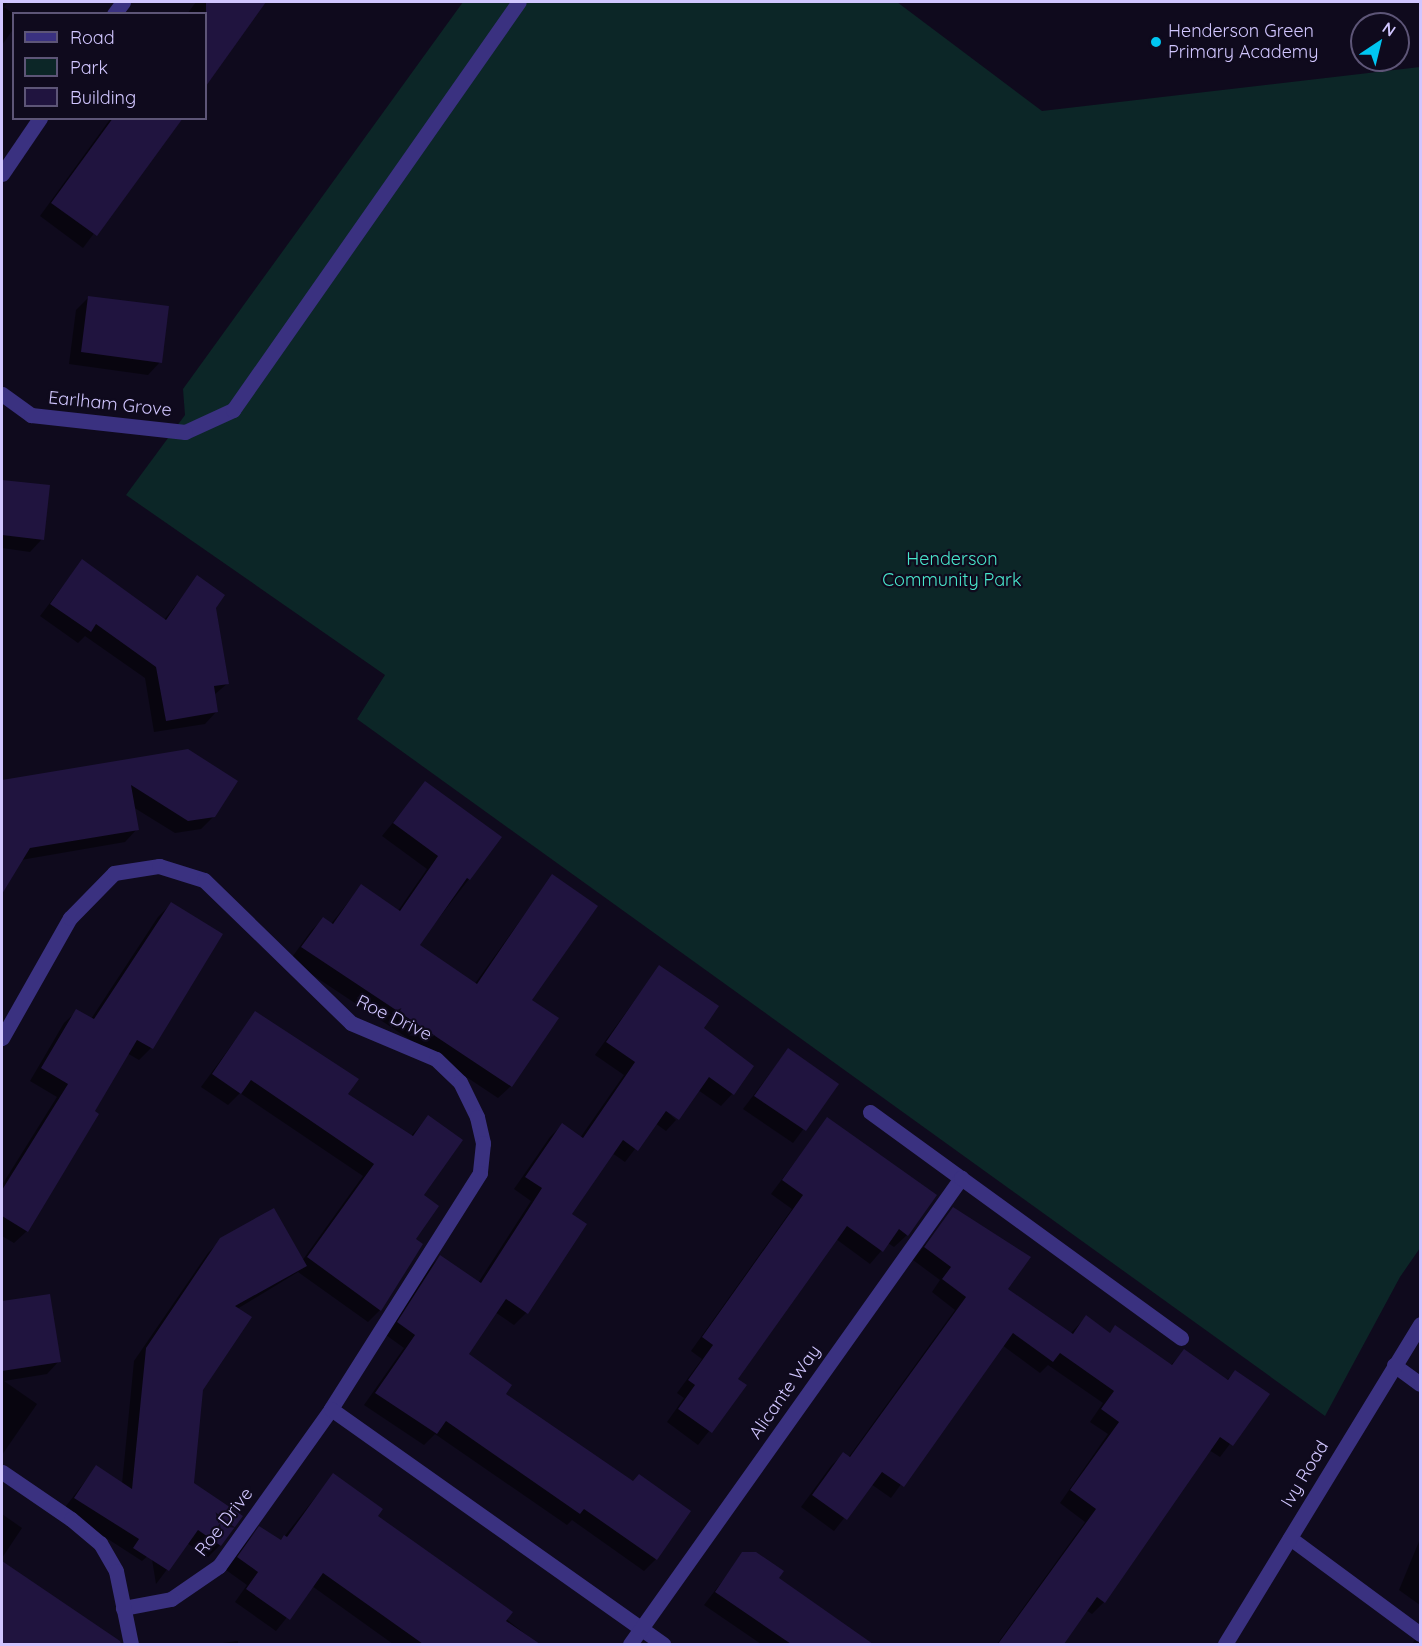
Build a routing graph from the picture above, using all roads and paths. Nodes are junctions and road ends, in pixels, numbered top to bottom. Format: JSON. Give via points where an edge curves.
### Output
{"nodes":[{"id":1,"x":519,"y":2,"type":"edge"},
{"id":2,"x":39,"y":120,"type":"edge"},
{"id":3,"x":2,"y":174,"type":"edge"},
{"id":4,"x":2,"y":394,"type":"edge"},
{"id":5,"x":2,"y":1038,"type":"edge"},
{"id":6,"x":870,"y":1112,"type":"dead end"},
{"id":7,"x":961,"y":1178,"type":"junction"},
{"id":8,"x":1420,"y":1324,"type":"edge"},
{"id":9,"x":1181,"y":1338,"type":"dead end"},
{"id":10,"x":1394,"y":1365,"type":"junction"},
{"id":11,"x":1420,"y":1384,"type":"edge"},
{"id":12,"x":331,"y":1409,"type":"junction"},
{"id":13,"x":2,"y":1472,"type":"edge"},
{"id":14,"x":1290,"y":1538,"type":"junction"},
{"id":15,"x":123,"y":1608,"type":"junction"},
{"id":16,"x":641,"y":1629,"type":"junction"},
{"id":17,"x":1420,"y":1634,"type":"edge"},
{"id":18,"x":131,"y":1644,"type":"edge"},
{"id":19,"x":630,"y":1644,"type":"edge"},
{"id":20,"x":663,"y":1644,"type":"edge"},
{"id":21,"x":1225,"y":1644,"type":"edge"}],
"edges":[{"from":1,"to":4,"type":"street","name":"Earlham Grove","via":[[233,410],[185,432],[31,415]]},
{"from":2,"to":3,"type":"street"},
{"from":5,"to":12,"type":"street","name":"Roe Drive","via":[[70,918],[114,873],[159,866],[204,880],[351,1023],[436,1059],[460,1082],[481,1134],[480,1173]]},
{"from":6,"to":7,"type":"street"},
{"from":7,"to":9,"type":"street"},
{"from":7,"to":16,"type":"street","name":"Alicante Way"},
{"from":8,"to":10,"type":"street","name":"Ivy Road"},
{"from":10,"to":11,"type":"street"},
{"from":10,"to":14,"type":"street","name":"Ivy Road"},
{"from":12,"to":15,"type":"street","name":"Roe Drive","via":[[219,1566],[171,1599]]},
{"from":12,"to":16,"type":"street"},
{"from":13,"to":15,"type":"street","via":[[100,1544],[116,1571]]},
{"from":14,"to":17,"type":"street"},
{"from":14,"to":21,"type":"street","name":"Ivy Road"},
{"from":15,"to":18,"type":"street"},
{"from":16,"to":19,"type":"street","name":"Alicante Way"},
{"from":16,"to":20,"type":"street"}]}
